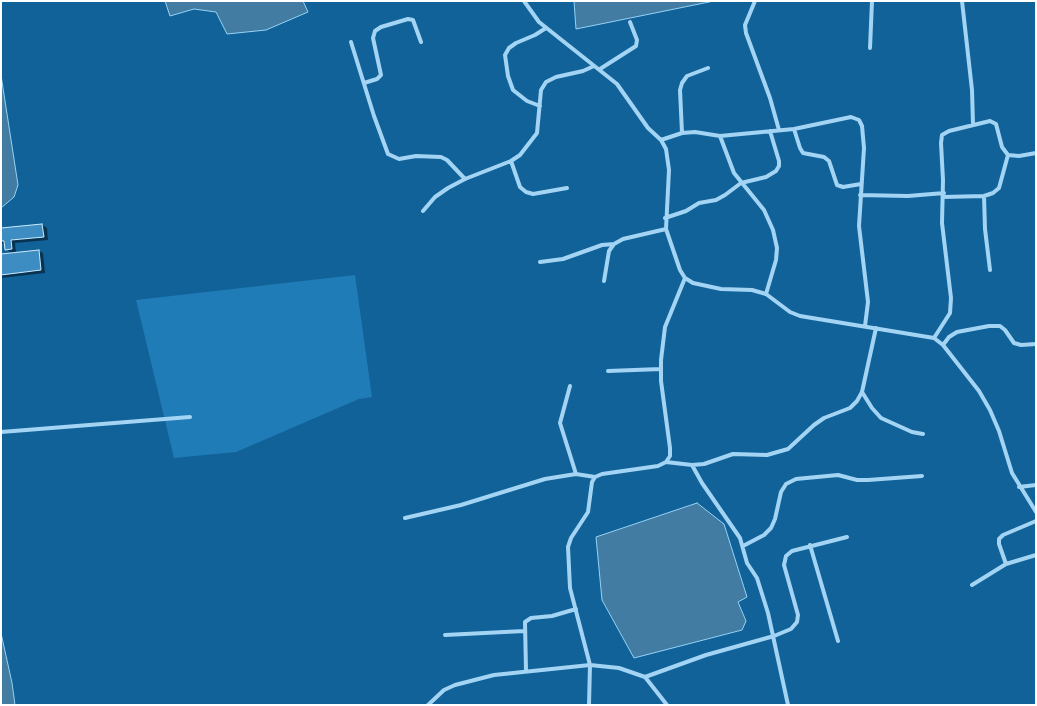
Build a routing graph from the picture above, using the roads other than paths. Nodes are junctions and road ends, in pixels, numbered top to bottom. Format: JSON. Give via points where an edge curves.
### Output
{"nodes":[{"id":1,"x":524,"y":1,"type":"edge"},
{"id":2,"x":756,"y":1,"type":"edge"},
{"id":3,"x":872,"y":1,"type":"edge"},
{"id":4,"x":962,"y":1,"type":"edge"},
{"id":5,"x":630,"y":22,"type":"dead end"},
{"id":6,"x":546,"y":28,"type":"junction"},
{"id":7,"x":351,"y":42,"type":"dead end"},
{"id":8,"x":421,"y":42,"type":"dead end"},
{"id":9,"x":870,"y":48,"type":"dead end"},
{"id":10,"x":594,"y":66,"type":"junction"},
{"id":11,"x":708,"y":68,"type":"dead end"},
{"id":12,"x":600,"y":70,"type":"junction"},
{"id":13,"x":364,"y":83,"type":"junction"},
{"id":14,"x":540,"y":106,"type":"junction"},
{"id":15,"x":973,"y":124,"type":"junction"},
{"id":16,"x":794,"y":128,"type":"junction"},
{"id":17,"x":779,"y":130,"type":"junction"},
{"id":18,"x":770,"y":131,"type":"junction"},
{"id":19,"x":682,"y":133,"type":"junction"},
{"id":20,"x":720,"y":136,"type":"junction"},
{"id":21,"x":662,"y":140,"type":"junction"},
{"id":22,"x":1036,"y":153,"type":"edge"},
{"id":23,"x":1008,"y":155,"type":"junction"},
{"id":24,"x":512,"y":161,"type":"junction"},
{"id":25,"x":465,"y":179,"type":"junction"},
{"id":26,"x":741,"y":183,"type":"junction"},
{"id":27,"x":861,"y":184,"type":"junction"},
{"id":28,"x":567,"y":188,"type":"dead end"},
{"id":29,"x":860,"y":195,"type":"junction"},
{"id":30,"x":944,"y":195,"type":"junction"},
{"id":31,"x":984,"y":196,"type":"junction"},
{"id":32,"x":423,"y":211,"type":"dead end"},
{"id":33,"x":665,"y":218,"type":"junction"},
{"id":34,"x":666,"y":229,"type":"junction"},
{"id":35,"x":614,"y":244,"type":"junction"},
{"id":36,"x":540,"y":262,"type":"dead end"},
{"id":37,"x":990,"y":270,"type":"dead end"},
{"id":38,"x":685,"y":278,"type":"junction"},
{"id":39,"x":604,"y":281,"type":"dead end"},
{"id":40,"x":766,"y":294,"type":"junction"},
{"id":41,"x":865,"y":326,"type":"junction"},
{"id":42,"x":876,"y":328,"type":"junction"},
{"id":43,"x":934,"y":338,"type":"junction"},
{"id":44,"x":1036,"y":344,"type":"edge"},
{"id":45,"x":943,"y":345,"type":"junction"},
{"id":46,"x":660,"y":369,"type":"junction"},
{"id":47,"x":608,"y":371,"type":"dead end"},
{"id":48,"x":570,"y":386,"type":"dead end"},
{"id":49,"x":862,"y":392,"type":"junction"},
{"id":50,"x":190,"y":417,"type":"dead end"},
{"id":51,"x":1,"y":432,"type":"edge"},
{"id":52,"x":923,"y":434,"type":"dead end"},
{"id":53,"x":666,"y":462,"type":"junction"},
{"id":54,"x":692,"y":465,"type":"junction"},
{"id":55,"x":576,"y":474,"type":"junction"},
{"id":56,"x":922,"y":476,"type":"dead end"},
{"id":57,"x":595,"y":477,"type":"junction"},
{"id":58,"x":1036,"y":485,"type":"edge"},
{"id":59,"x":1019,"y":487,"type":"junction"},
{"id":60,"x":1036,"y":512,"type":"edge"},
{"id":61,"x":405,"y":518,"type":"dead end"},
{"id":62,"x":1036,"y":521,"type":"edge"},
{"id":63,"x":847,"y":537,"type":"dead end"},
{"id":64,"x":810,"y":545,"type":"junction"},
{"id":65,"x":743,"y":546,"type":"junction"},
{"id":66,"x":1036,"y":555,"type":"edge"},
{"id":67,"x":1006,"y":564,"type":"junction"},
{"id":68,"x":972,"y":585,"type":"dead end"},
{"id":69,"x":576,"y":609,"type":"junction"},
{"id":70,"x":524,"y":631,"type":"junction"},
{"id":71,"x":445,"y":635,"type":"dead end"},
{"id":72,"x":774,"y":636,"type":"junction"},
{"id":73,"x":838,"y":641,"type":"dead end"},
{"id":74,"x":590,"y":665,"type":"junction"},
{"id":75,"x":526,"y":671,"type":"junction"},
{"id":76,"x":645,"y":677,"type":"junction"},
{"id":77,"x":428,"y":705,"type":"edge"},
{"id":78,"x":589,"y":705,"type":"edge"},
{"id":79,"x":667,"y":705,"type":"edge"},
{"id":80,"x":788,"y":705,"type":"edge"}],
"edges":[{"from":1,"to":6,"type":"street"},
{"from":2,"to":17,"type":"street","via":[[745,25],[746,34]]},
{"from":3,"to":9,"type":"street"},
{"from":4,"to":15,"type":"street","via":[[972,90]]},
{"from":5,"to":12,"type":"street","via":[[637,40],[636,46]]},
{"from":6,"to":10,"type":"street"},
{"from":6,"to":14,"type":"street","via":[[516,43],[505,55],[513,90],[527,101]]},
{"from":7,"to":13,"type":"street"},
{"from":8,"to":13,"type":"street","via":[[413,20],[408,19],[375,31],[373,38],[381,75]]},
{"from":10,"to":12,"type":"street"},
{"from":10,"to":14,"type":"street","via":[[546,82],[541,90]]},
{"from":11,"to":19,"type":"street","via":[[687,76],[682,83]]},
{"from":12,"to":21,"type":"street","via":[[617,84],[648,128]]},
{"from":13,"to":25,"type":"street","via":[[388,154],[399,158],[441,157]]},
{"from":14,"to":24,"type":"street","via":[[537,133]]},
{"from":15,"to":23,"type":"street","via":[[990,121],[996,124],[1002,147]]},
{"from":15,"to":30,"type":"street","via":[[942,135]]},
{"from":16,"to":17,"type":"street"},
{"from":16,"to":27,"type":"street","via":[[803,153],[829,160],[837,185],[843,187]]},
{"from":16,"to":27,"type":"street","via":[[851,117],[858,120],[862,126],[864,148]]},
{"from":17,"to":18,"type":"street"},
{"from":18,"to":20,"type":"street"},
{"from":18,"to":26,"type":"street","via":[[779,166],[766,177]]},
{"from":19,"to":20,"type":"street","via":[[695,132]]},
{"from":19,"to":21,"type":"street"},
{"from":20,"to":26,"type":"street","via":[[734,173]]},
{"from":21,"to":33,"type":"street","via":[[669,170]]},
{"from":22,"to":23,"type":"street"},
{"from":23,"to":31,"type":"street","via":[[999,188]]},
{"from":24,"to":25,"type":"street"},
{"from":24,"to":28,"type":"street","via":[[520,186],[526,192],[533,194]]},
{"from":25,"to":32,"type":"street","via":[[435,197]]},
{"from":26,"to":33,"type":"street","via":[[716,200],[698,202],[686,211]]},
{"from":26,"to":40,"type":"street","via":[[764,210],[773,230],[777,248],[776,260]]},
{"from":27,"to":29,"type":"street"},
{"from":29,"to":30,"type":"street"},
{"from":29,"to":41,"type":"street","via":[[859,226],[868,302]]},
{"from":30,"to":31,"type":"street"},
{"from":30,"to":43,"type":"street","via":[[943,242],[951,298],[950,314]]},
{"from":31,"to":37,"type":"street"},
{"from":33,"to":34,"type":"street"},
{"from":34,"to":35,"type":"street","via":[[622,239]]},
{"from":34,"to":38,"type":"street"},
{"from":35,"to":36,"type":"street","via":[[602,245],[563,259]]},
{"from":35,"to":39,"type":"street","via":[[609,251]]},
{"from":38,"to":40,"type":"street","via":[[694,283],[721,289],[752,290]]},
{"from":38,"to":46,"type":"street","via":[[665,327]]},
{"from":40,"to":41,"type":"street","via":[[790,312],[800,316]]},
{"from":41,"to":42,"type":"street"},
{"from":42,"to":43,"type":"street"},
{"from":42,"to":49,"type":"street"},
{"from":43,"to":45,"type":"street"},
{"from":44,"to":45,"type":"street","via":[[1014,343],[1000,326],[989,326],[957,332]]},
{"from":45,"to":59,"type":"street","via":[[979,391],[990,410]]},
{"from":46,"to":47,"type":"street"},
{"from":46,"to":53,"type":"street","via":[[670,448],[670,456]]},
{"from":48,"to":55,"type":"street","via":[[560,423]]},
{"from":49,"to":52,"type":"street","via":[[881,418],[912,432]]},
{"from":49,"to":54,"type":"street","via":[[850,408],[819,421],[788,449],[767,455],[733,454],[704,464]]},
{"from":50,"to":51,"type":"street"},
{"from":53,"to":54,"type":"street"},
{"from":53,"to":57,"type":"street","via":[[658,466]]},
{"from":54,"to":65,"type":"street"},
{"from":55,"to":57,"type":"street"},
{"from":55,"to":61,"type":"street","via":[[545,479],[461,505]]},
{"from":56,"to":65,"type":"street","via":[[857,480],[838,475],[796,479],[786,484],[781,492],[771,528],[764,535]]},
{"from":57,"to":69,"type":"street","via":[[588,512],[568,547],[570,588]]},
{"from":58,"to":59,"type":"street"},
{"from":59,"to":60,"type":"street"},
{"from":62,"to":67,"type":"street","via":[[999,539]]},
{"from":63,"to":64,"type":"street"},
{"from":64,"to":72,"type":"street","via":[[792,551],[786,556],[784,565],[798,615],[794,626]]},
{"from":64,"to":73,"type":"street"},
{"from":65,"to":72,"type":"street","via":[[747,563],[757,578]]},
{"from":66,"to":67,"type":"street"},
{"from":67,"to":68,"type":"street"},
{"from":69,"to":70,"type":"street","via":[[552,616],[531,618],[526,622]]},
{"from":69,"to":74,"type":"street"},
{"from":70,"to":71,"type":"street"},
{"from":70,"to":75,"type":"street"},
{"from":72,"to":76,"type":"street","via":[[706,655]]},
{"from":72,"to":80,"type":"street"},
{"from":74,"to":75,"type":"street"},
{"from":74,"to":76,"type":"street","via":[[619,668]]},
{"from":74,"to":78,"type":"street"},
{"from":75,"to":77,"type":"street","via":[[455,686],[440,694]]},
{"from":76,"to":79,"type":"street"}]}
